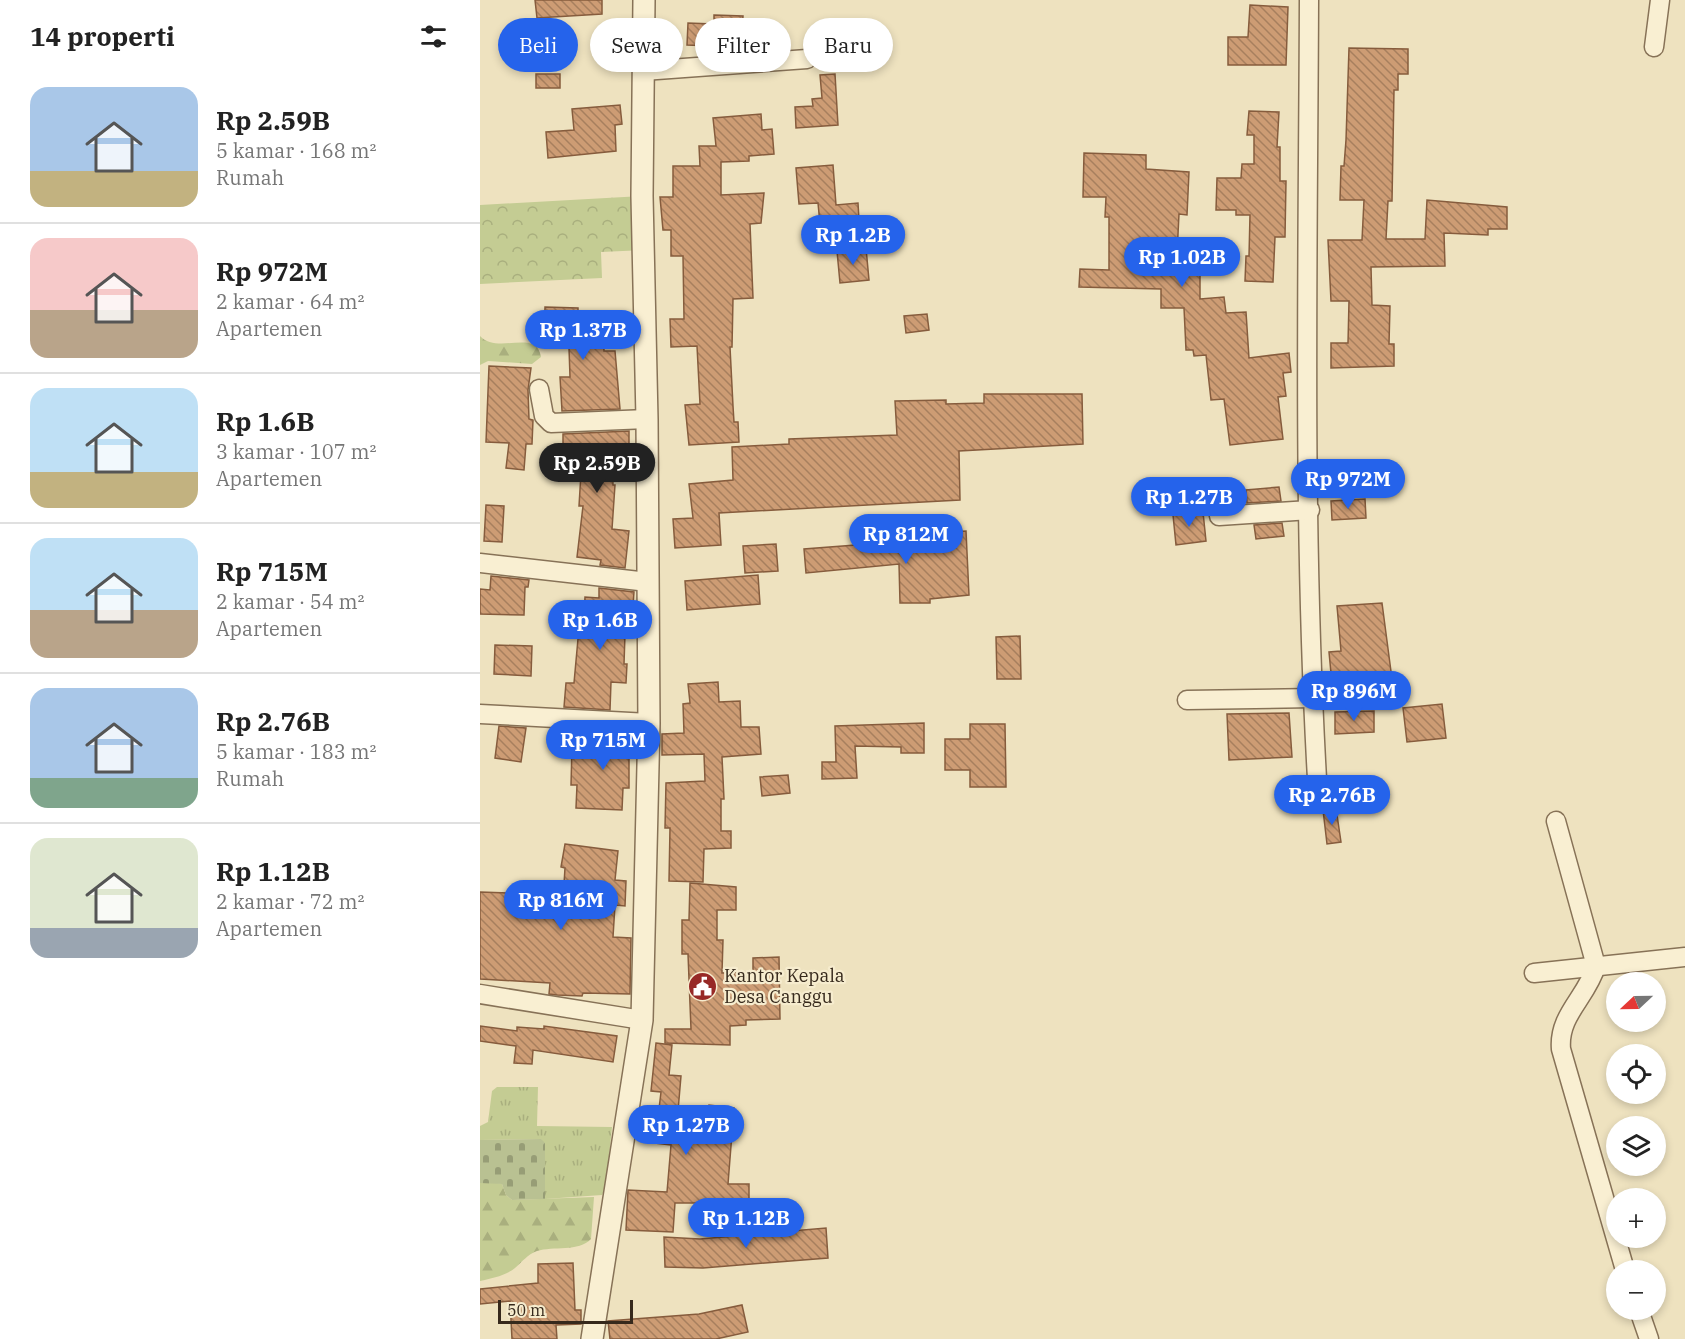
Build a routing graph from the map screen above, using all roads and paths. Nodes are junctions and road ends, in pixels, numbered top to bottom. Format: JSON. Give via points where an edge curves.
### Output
{"nodes":[{"id":1,"x":644,"y":0,"type":"edge"},
{"id":2,"x":1309,"y":0,"type":"edge"},
{"id":3,"x":1660,"y":0,"type":"edge"},
{"id":4,"x":644,"y":18,"type":"edge"},
{"id":5,"x":1654,"y":47,"type":"dead end"},
{"id":6,"x":803,"y":59,"type":"edge"},
{"id":7,"x":683,"y":68,"type":"edge"},
{"id":8,"x":643,"y":72,"type":"edge"},
{"id":9,"x":538,"y":389,"type":"dead end"},
{"id":10,"x":647,"y":419,"type":"junction"},
{"id":11,"x":1310,"y":510,"type":"junction"},
{"id":12,"x":1219,"y":516,"type":"dead end"},
{"id":13,"x":480,"y":563,"type":"edge"},
{"id":14,"x":648,"y":582,"type":"junction"},
{"id":15,"x":1314,"y":698,"type":"junction"},
{"id":16,"x":1187,"y":700,"type":"dead end"},
{"id":17,"x":480,"y":714,"type":"edge"},
{"id":18,"x":649,"y":723,"type":"junction"},
{"id":19,"x":1318,"y":796,"type":"dead end"},
{"id":20,"x":1556,"y":821,"type":"dead end"},
{"id":21,"x":1685,"y":957,"type":"edge"},
{"id":22,"x":1596,"y":966,"type":"junction"},
{"id":23,"x":1534,"y":973,"type":"dead end"},
{"id":24,"x":480,"y":994,"type":"edge"},
{"id":25,"x":642,"y":1020,"type":"junction"},
{"id":26,"x":1622,"y":1260,"type":"edge"},
{"id":27,"x":1642,"y":1320,"type":"edge"},
{"id":28,"x":592,"y":1339,"type":"edge"},
{"id":29,"x":1649,"y":1339,"type":"edge"}],
"edges":[{"from":1,"to":4,"type":"street"},
{"from":2,"to":11,"type":"street"},
{"from":3,"to":5,"type":"street"},
{"from":6,"to":7,"type":"street"},
{"from":8,"to":10,"type":"street"},
{"from":9,"to":10,"type":"street","via":[[544,416],[551,423]]},
{"from":10,"to":14,"type":"street"},
{"from":11,"to":12,"type":"street"},
{"from":11,"to":15,"type":"street"},
{"from":13,"to":14,"type":"street"},
{"from":14,"to":18,"type":"street"},
{"from":15,"to":16,"type":"street"},
{"from":15,"to":19,"type":"street"},
{"from":17,"to":18,"type":"street"},
{"from":18,"to":25,"type":"street"},
{"from":20,"to":22,"type":"street"},
{"from":21,"to":22,"type":"street"},
{"from":22,"to":23,"type":"street"},
{"from":22,"to":26,"type":"street","via":[[1561,1028],[1561,1049]]},
{"from":24,"to":25,"type":"street"},
{"from":25,"to":28,"type":"street"},
{"from":27,"to":29,"type":"street"}]}
